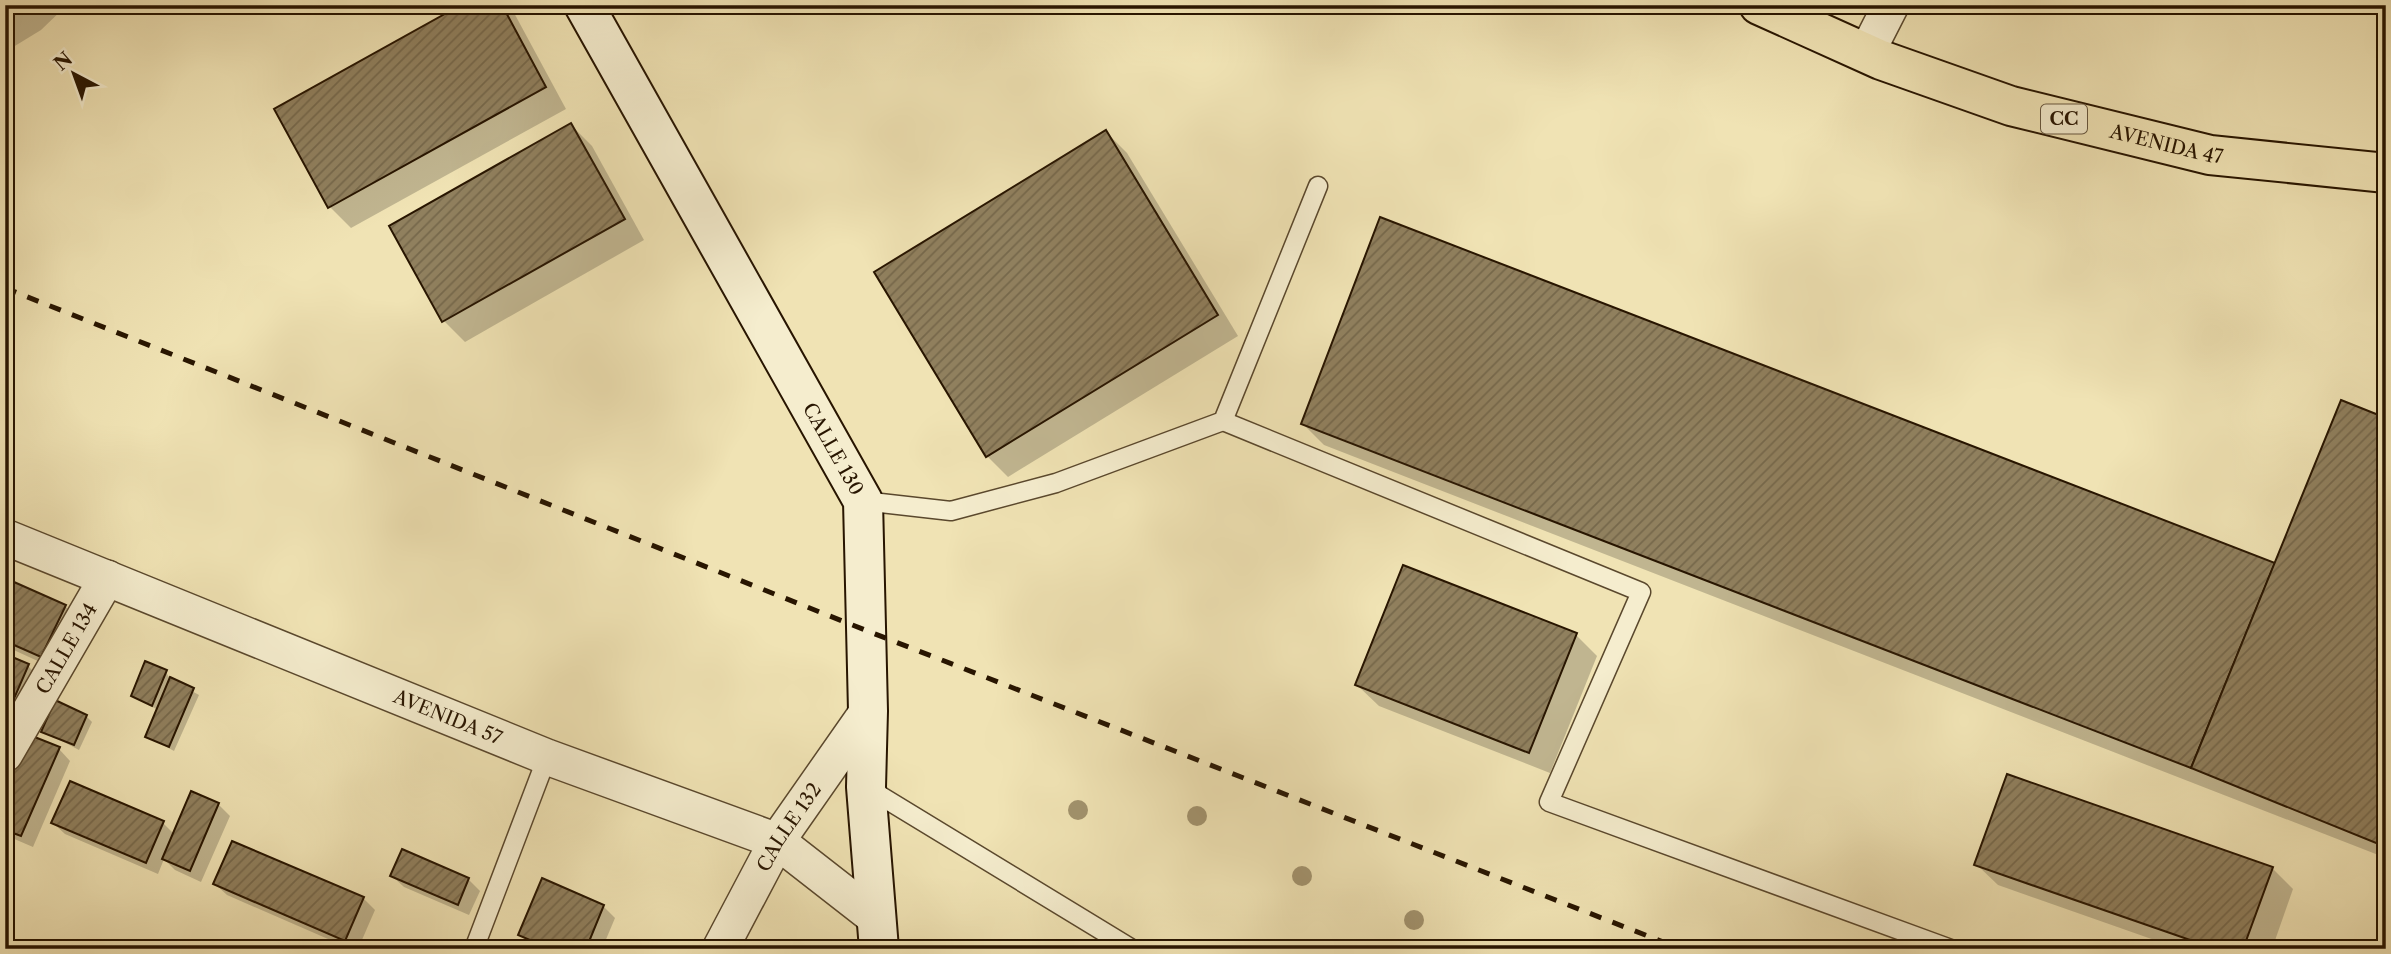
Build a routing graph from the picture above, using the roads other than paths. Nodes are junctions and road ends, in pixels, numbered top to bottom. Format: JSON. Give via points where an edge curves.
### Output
{"nodes":[{"id":1,"x":584,"y":5,"type":"edge"},
{"id":2,"x":1759,"y":5,"type":"edge"},
{"id":3,"x":1891,"y":5,"type":"edge"},
{"id":4,"x":1866,"y":54,"type":"junction"},
{"id":5,"x":2386,"y":173,"type":"edge"},
{"id":6,"x":1318,"y":186,"type":"dead end"},
{"id":7,"x":1223,"y":421,"type":"junction"},
{"id":8,"x":863,"y":501,"type":"junction"},
{"id":9,"x":5,"y":537,"type":"edge"},
{"id":10,"x":107,"y":578,"type":"junction"},
{"id":11,"x":868,"y":711,"type":"junction"},
{"id":12,"x":5,"y":754,"type":"edge"},
{"id":13,"x":547,"y":757,"type":"junction"},
{"id":14,"x":866,"y":787,"type":"junction"},
{"id":15,"x":776,"y":841,"type":"junction"},
{"id":16,"x":878,"y":934,"type":"edge"},
{"id":17,"x":474,"y":949,"type":"edge"},
{"id":18,"x":720,"y":949,"type":"edge"},
{"id":19,"x":1132,"y":949,"type":"edge"},
{"id":20,"x":1951,"y":949,"type":"edge"}],
"edges":[{"from":1,"to":8,"type":"main road","name":"CALLE 130"},
{"from":2,"to":4,"type":"main road","name":"AVENIDA 47","number":"CC"},
{"from":3,"to":4,"type":"street"},
{"from":4,"to":5,"type":"main road","name":"AVENIDA 47","number":"CC","via":[[2011,106],[2210,155]]},
{"from":6,"to":7,"type":"lane"},
{"from":7,"to":8,"type":"lane","via":[[1056,483],[951,511]]},
{"from":7,"to":20,"type":"lane","via":[[1641,592],[1549,802]]},
{"from":8,"to":11,"type":"main road","name":"CALLE 130"},
{"from":9,"to":10,"type":"street","name":"AVENIDA 57"},
{"from":10,"to":12,"type":"street","name":"CALLE 134"},
{"from":10,"to":13,"type":"street","name":"AVENIDA 57"},
{"from":11,"to":14,"type":"main road","name":"CALLE 130"},
{"from":11,"to":15,"type":"street","name":"CALLE 132"},
{"from":13,"to":15,"type":"street","name":"AVENIDA 57"},
{"from":13,"to":17,"type":"lane"},
{"from":14,"to":16,"type":"main road","name":"CALLE 130"},
{"from":14,"to":19,"type":"lane"},
{"from":15,"to":16,"type":"street","name":"AVENIDA 57"},
{"from":15,"to":18,"type":"street","name":"CALLE 132"}]}
